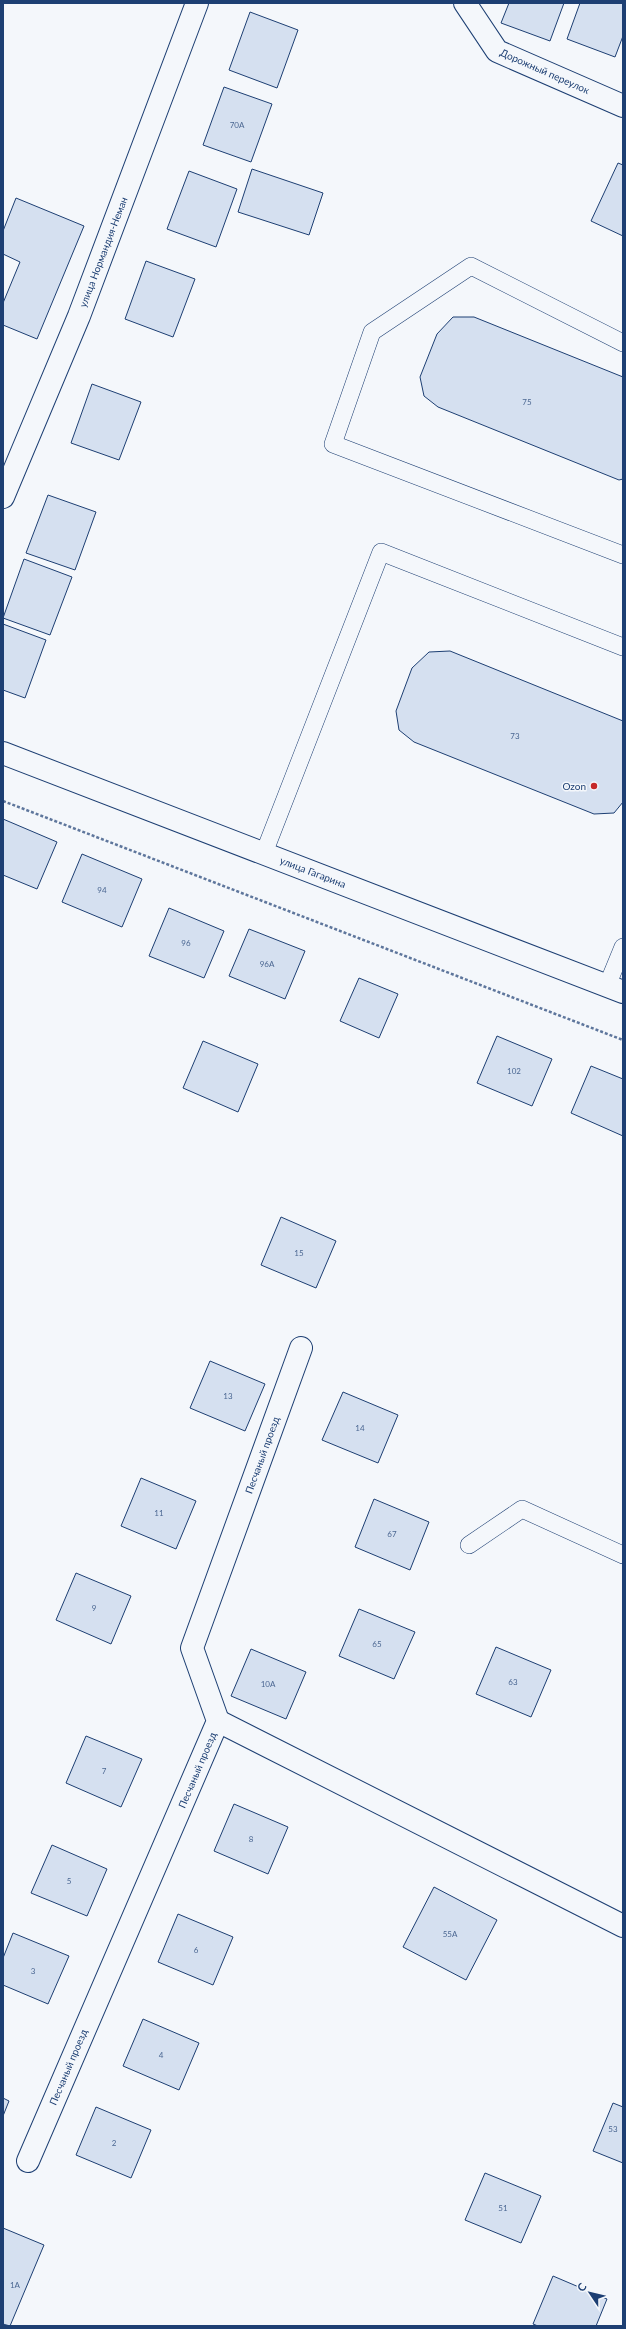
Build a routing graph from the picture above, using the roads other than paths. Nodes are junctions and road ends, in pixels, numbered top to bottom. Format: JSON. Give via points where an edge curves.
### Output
{"nodes":[{"id":1,"x":197,"y":3,"type":"edge"},
{"id":2,"x":465,"y":3,"type":"edge"},
{"id":3,"x":623,"y":106,"type":"edge"},
{"id":4,"x":623,"y":343,"type":"edge"},
{"id":5,"x":3,"y":497,"type":"edge"},
{"id":6,"x":623,"y":555,"type":"edge"},
{"id":7,"x":623,"y":647,"type":"edge"},
{"id":8,"x":3,"y":753,"type":"edge"},
{"id":9,"x":264,"y":853,"type":"junction"},
{"id":10,"x":623,"y":947,"type":"edge"},
{"id":11,"x":615,"y":989,"type":"edge"},
{"id":12,"x":301,"y":1348,"type":"dead end"},
{"id":13,"x":469,"y":1546,"type":"dead end"},
{"id":14,"x":623,"y":1556,"type":"edge"},
{"id":15,"x":218,"y":1721,"type":"junction"},
{"id":16,"x":623,"y":1926,"type":"edge"},
{"id":17,"x":28,"y":2160,"type":"dead end"}],
"edges":[{"from":1,"to":5,"type":"street","name":"улица Нормандия-Неман","via":[[79,316]]},
{"from":2,"to":3,"type":"street","name":"Дорожный переулок","via":[[497,51]]},
{"from":4,"to":6,"type":"lane","via":[[471,266],[372,332],[333,444]]},
{"from":7,"to":9,"type":"lane","via":[[381,552]]},
{"from":8,"to":9,"type":"street","name":"улица Гагарина"},
{"from":9,"to":11,"type":"street","name":"улица Гагарина"},
{"from":10,"to":11,"type":"lane"},
{"from":12,"to":15,"type":"street","name":"Песчаный проезд","via":[[192,1648]]},
{"from":13,"to":14,"type":"lane","via":[[522,1509]]},
{"from":15,"to":16,"type":"street"},
{"from":15,"to":17,"type":"street","name":"Песчаный проезд"}]}
